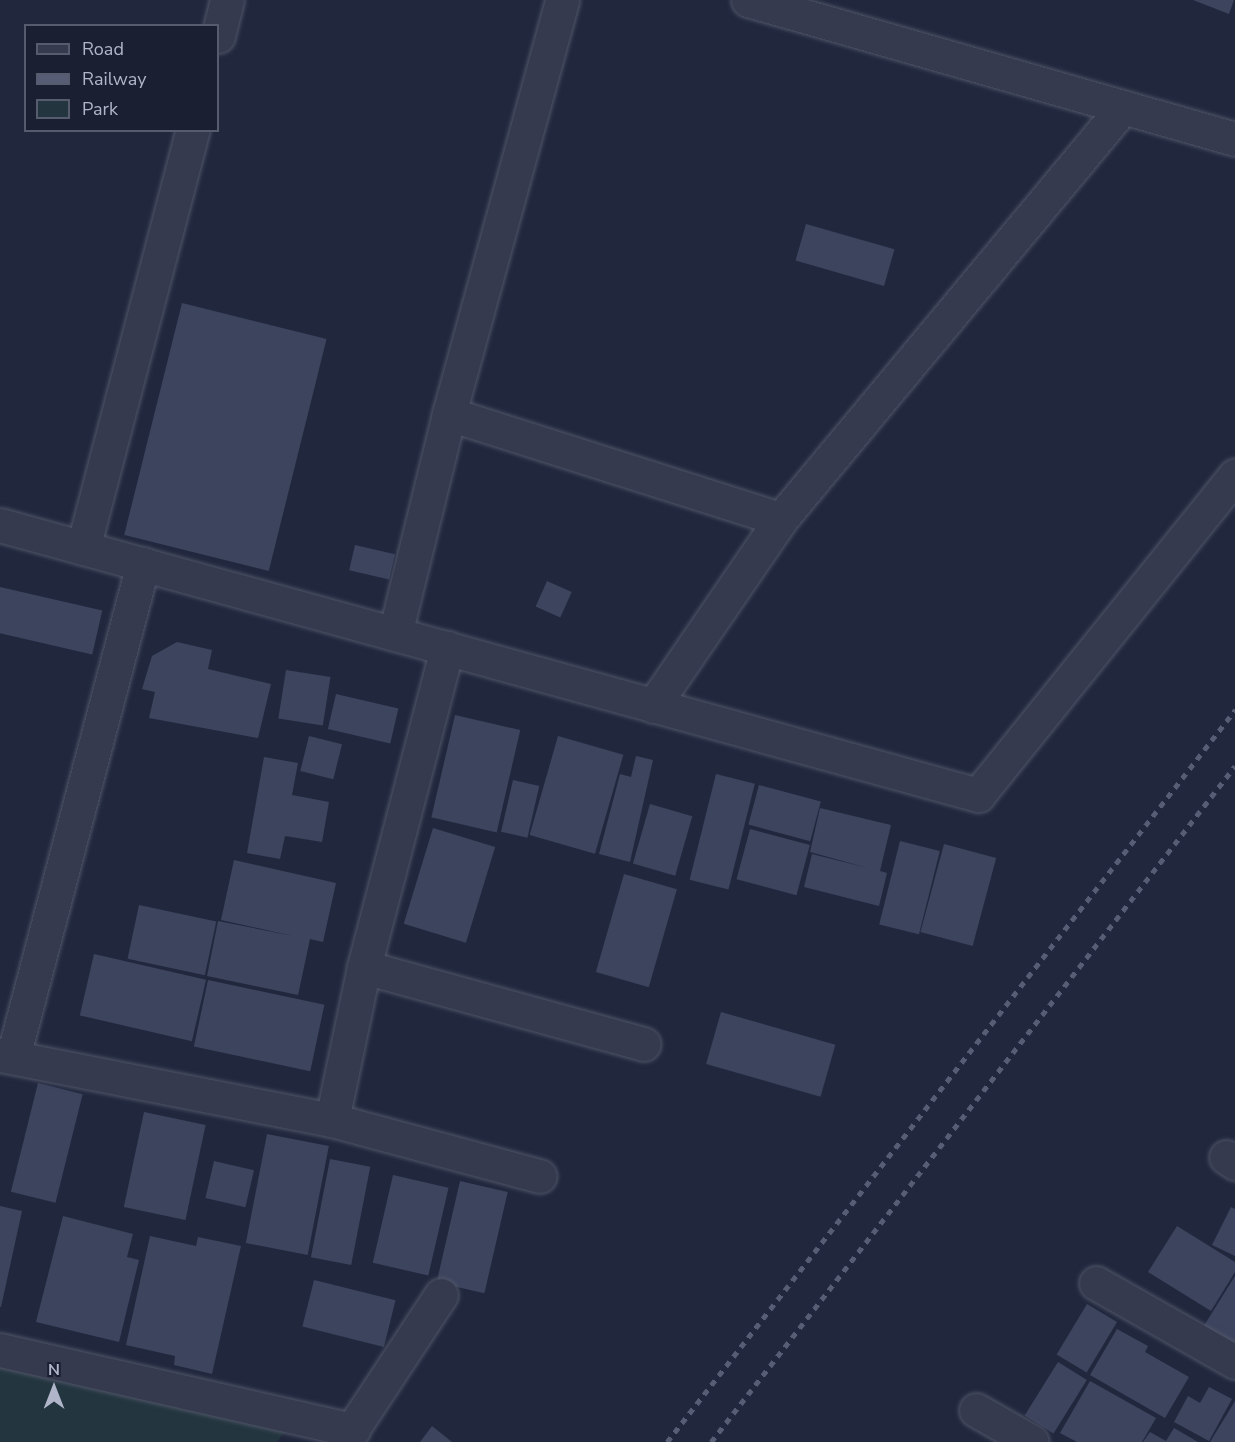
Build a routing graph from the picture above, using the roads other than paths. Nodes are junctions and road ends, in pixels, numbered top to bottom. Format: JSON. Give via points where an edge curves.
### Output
{"nodes":[{"id":1,"x":227,"y":0,"type":"edge"},
{"id":2,"x":562,"y":0,"type":"edge"},
{"id":3,"x":748,"y":0,"type":"edge"},
{"id":4,"x":219,"y":32,"type":"edge"},
{"id":5,"x":1123,"y":107,"type":"junction"},
{"id":6,"x":192,"y":132,"type":"edge"},
{"id":7,"x":1235,"y":139,"type":"edge"},
{"id":8,"x":449,"y":414,"type":"junction"},
{"id":9,"x":1235,"y":475,"type":"edge"},
{"id":10,"x":781,"y":519,"type":"junction"},
{"id":11,"x":0,"y":525,"type":"edge"},
{"id":12,"x":83,"y":548,"type":"junction"},
{"id":13,"x":143,"y":564,"type":"junction"},
{"id":14,"x":395,"y":634,"type":"junction"},
{"id":15,"x":447,"y":648,"type":"junction"},
{"id":16,"x":653,"y":706,"type":"junction"},
{"id":17,"x":364,"y":967,"type":"junction"},
{"id":18,"x":644,"y":1044,"type":"dead end"},
{"id":19,"x":7,"y":1056,"type":"edge"},
{"id":20,"x":332,"y":1120,"type":"junction"},
{"id":21,"x":540,"y":1176,"type":"dead end"},
{"id":22,"x":1095,"y":1283,"type":"dead end"},
{"id":23,"x":441,"y":1295,"type":"dead end"},
{"id":24,"x":0,"y":1350,"type":"edge"},
{"id":25,"x":1235,"y":1362,"type":"edge"},
{"id":26,"x":976,"y":1410,"type":"dead end"},
{"id":27,"x":349,"y":1436,"type":"edge"},
{"id":28,"x":1032,"y":1442,"type":"edge"}],
"edges":[{"from":1,"to":4,"type":"street"},
{"from":2,"to":8,"type":"street"},
{"from":3,"to":5,"type":"street"},
{"from":5,"to":7,"type":"street"},
{"from":5,"to":10,"type":"street"},
{"from":6,"to":12,"type":"street"},
{"from":8,"to":10,"type":"street"},
{"from":8,"to":14,"type":"street"},
{"from":9,"to":16,"type":"street","via":[[978,795]]},
{"from":10,"to":16,"type":"street"},
{"from":11,"to":12,"type":"street"},
{"from":12,"to":13,"type":"street"},
{"from":13,"to":14,"type":"street"},
{"from":13,"to":19,"type":"street"},
{"from":14,"to":15,"type":"street"},
{"from":15,"to":16,"type":"street"},
{"from":15,"to":17,"type":"street"},
{"from":17,"to":18,"type":"street"},
{"from":17,"to":20,"type":"street"},
{"from":19,"to":20,"type":"street"},
{"from":20,"to":21,"type":"street"},
{"from":22,"to":25,"type":"street"},
{"from":23,"to":27,"type":"street"},
{"from":24,"to":27,"type":"street"},
{"from":26,"to":28,"type":"street"}]}
